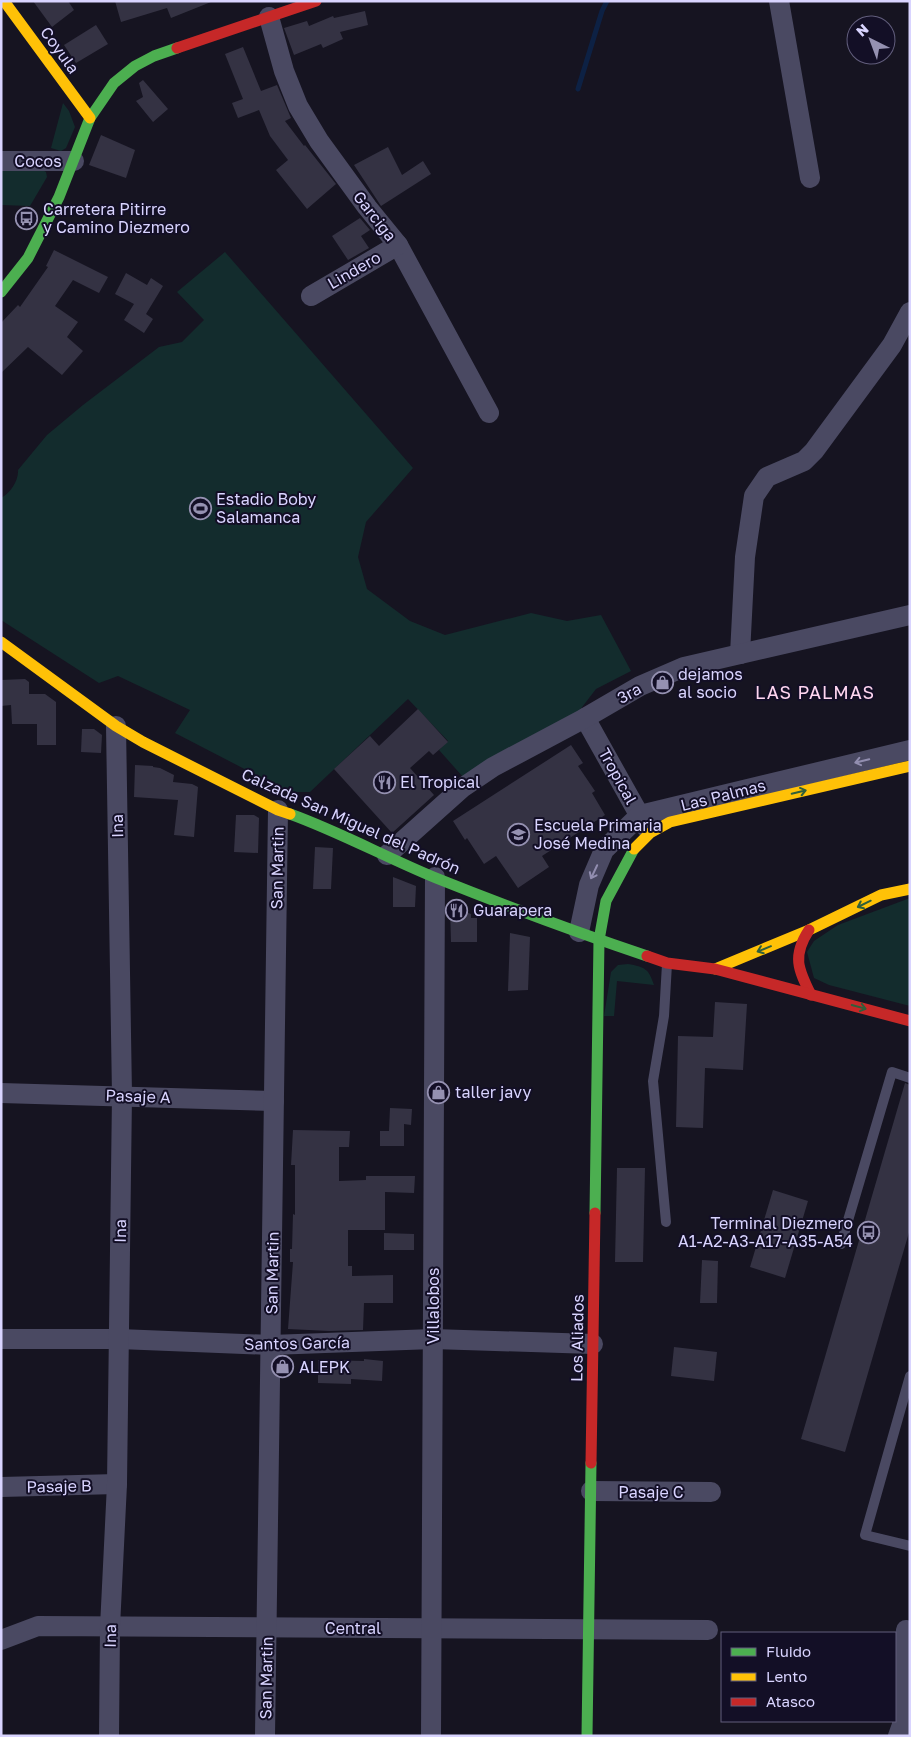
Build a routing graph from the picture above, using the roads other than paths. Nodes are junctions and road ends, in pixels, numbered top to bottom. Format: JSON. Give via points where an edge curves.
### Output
{"nodes":[{"id":1,"x":4,"y":1,"type":"edge"},
{"id":2,"x":316,"y":1,"type":"edge"},
{"id":3,"x":779,"y":1,"type":"edge"},
{"id":4,"x":269,"y":18,"type":"junction"},
{"id":5,"x":90,"y":118,"type":"junction"},
{"id":6,"x":1,"y":161,"type":"edge"},
{"id":7,"x":74,"y":161,"type":"junction"},
{"id":8,"x":810,"y":178,"type":"dead end"},
{"id":9,"x":398,"y":245,"type":"junction"},
{"id":10,"x":1,"y":292,"type":"edge"},
{"id":11,"x":311,"y":296,"type":"dead end"},
{"id":12,"x":910,"y":312,"type":"edge"},
{"id":13,"x":901,"y":341,"type":"edge"},
{"id":14,"x":489,"y":413,"type":"dead end"},
{"id":15,"x":910,"y":615,"type":"edge"},
{"id":16,"x":1,"y":642,"type":"edge"},
{"id":17,"x":740,"y":654,"type":"junction"},
{"id":18,"x":585,"y":718,"type":"junction"},
{"id":19,"x":116,"y":726,"type":"junction"},
{"id":20,"x":910,"y":750,"type":"edge"},
{"id":21,"x":910,"y":766,"type":"edge"},
{"id":22,"x":278,"y":810,"type":"junction"},
{"id":23,"x":640,"y":816,"type":"junction"},
{"id":24,"x":650,"y":833,"type":"junction"},
{"id":25,"x":387,"y":855,"type":"junction"},
{"id":26,"x":435,"y":876,"type":"junction"},
{"id":27,"x":910,"y":889,"type":"edge"},
{"id":28,"x":809,"y":930,"type":"junction"},
{"id":29,"x":579,"y":932,"type":"junction"},
{"id":30,"x":600,"y":940,"type":"junction"},
{"id":31,"x":667,"y":963,"type":"junction"},
{"id":32,"x":716,"y":969,"type":"junction"},
{"id":33,"x":812,"y":995,"type":"junction"},
{"id":34,"x":910,"y":1021,"type":"edge"},
{"id":35,"x":910,"y":1078,"type":"edge"},
{"id":36,"x":1,"y":1093,"type":"edge"},
{"id":37,"x":122,"y":1095,"type":"junction"},
{"id":38,"x":274,"y":1101,"type":"junction"},
{"id":39,"x":666,"y":1222,"type":"dead end"},
{"id":40,"x":841,"y":1244,"type":"dead end"},
{"id":41,"x":1,"y":1339,"type":"edge"},
{"id":42,"x":119,"y":1339,"type":"junction"},
{"id":43,"x":433,"y":1339,"type":"junction"},
{"id":44,"x":593,"y":1344,"type":"junction"},
{"id":45,"x":270,"y":1345,"type":"junction"},
{"id":46,"x":910,"y":1376,"type":"edge"},
{"id":47,"x":118,"y":1484,"type":"junction"},
{"id":48,"x":1,"y":1487,"type":"edge"},
{"id":49,"x":591,"y":1491,"type":"junction"},
{"id":50,"x":710,"y":1492,"type":"dead end"},
{"id":51,"x":910,"y":1546,"type":"edge"},
{"id":52,"x":110,"y":1627,"type":"junction"},
{"id":53,"x":266,"y":1628,"type":"junction"},
{"id":54,"x":432,"y":1629,"type":"junction"},
{"id":55,"x":589,"y":1630,"type":"junction"},
{"id":56,"x":708,"y":1630,"type":"dead end"},
{"id":57,"x":906,"y":1630,"type":"dead end"},
{"id":58,"x":1,"y":1640,"type":"edge"},
{"id":59,"x":109,"y":1736,"type":"edge"},
{"id":60,"x":265,"y":1736,"type":"edge"},
{"id":61,"x":431,"y":1736,"type":"edge"},
{"id":62,"x":587,"y":1736,"type":"edge"},
{"id":63,"x":898,"y":1736,"type":"edge"}],
"edges":[{"from":1,"to":5,"type":"main road","name":"Coyula"},
{"from":2,"to":4,"type":"main road"},
{"from":3,"to":8,"type":"street"},
{"from":4,"to":5,"type":"main road","via":[[154,56],[136,66],[114,82]]},
{"from":4,"to":9,"type":"street","name":"Garciga","via":[[298,106],[319,141]]},
{"from":5,"to":7,"type":"main road"},
{"from":6,"to":7,"type":"street","name":"Cocos"},
{"from":7,"to":10,"type":"main road","via":[[28,258]]},
{"from":9,"to":11,"type":"street","name":"Lindero"},
{"from":9,"to":14,"type":"street","name":"Garciga"},
{"from":12,"to":13,"type":"street"},
{"from":13,"to":17,"type":"street","via":[[814,451],[804,461],[767,477],[754,496],[745,557]]},
{"from":15,"to":17,"type":"street","name":"3ra"},
{"from":16,"to":19,"type":"main road","name":"Calzada San Miguel del Padrón"},
{"from":17,"to":18,"type":"street","name":"3ra","via":[[684,667],[640,686]]},
{"from":18,"to":23,"type":"street","name":"Tropical"},
{"from":18,"to":25,"type":"street","name":"3ra","via":[[493,767],[462,788]]},
{"from":19,"to":22,"type":"main road","name":"Calzada San Miguel del Padrón"},
{"from":19,"to":37,"type":"street","name":"Ina"},
{"from":20,"to":23,"type":"street","name":"Las Palmas","one_way":true},
{"from":24,"to":21,"type":"main road","name":"Las Palmas","one_way":true,"via":[[670,822]]},
{"from":22,"to":25,"type":"main road","name":"Calzada San Miguel del Padrón"},
{"from":22,"to":38,"type":"street","name":"San Martin"},
{"from":23,"to":24,"type":"street","name":"Tropical"},
{"from":23,"to":29,"type":"street","name":"Las Palmas","one_way":true,"via":[[604,850],[588,885]]},
{"from":24,"to":30,"type":"main road","name":"Las Palmas","via":[[633,850],[606,901]]},
{"from":25,"to":26,"type":"main road","name":"Calzada San Miguel del Padrón"},
{"from":26,"to":29,"type":"main road","name":"Calzada San Miguel del Padrón"},
{"from":26,"to":43,"type":"street","name":"Villalobos"},
{"from":27,"to":28,"type":"main road","name":"Calzada San Miguel del Padrón","one_way":true,"via":[[881,895]]},
{"from":28,"to":32,"type":"main road","name":"Calzada San Miguel del Padrón","one_way":true},
{"from":28,"to":33,"type":"main road","via":[[800,942],[797,955],[798,966]]},
{"from":29,"to":30,"type":"main road","name":"Calzada San Miguel del Padrón"},
{"from":30,"to":31,"type":"main road","name":"Calzada San Miguel del Padrón"},
{"from":30,"to":44,"type":"main road","name":"Los Aliados"},
{"from":31,"to":32,"type":"main road","name":"Calzada San Miguel del Padrón"},
{"from":31,"to":39,"type":"lane","via":[[664,1016],[653,1081]]},
{"from":32,"to":33,"type":"main road","name":"Calzada San Miguel del Padrón"},
{"from":33,"to":34,"type":"main road","name":"Calzada San Miguel del Padrón","one_way":true},
{"from":35,"to":40,"type":"lane","via":[[892,1072]]},
{"from":36,"to":37,"type":"street","name":"Pasaje A"},
{"from":37,"to":38,"type":"street","name":"Pasaje A"},
{"from":37,"to":42,"type":"street","name":"Ina"},
{"from":38,"to":45,"type":"street","name":"San Martin"},
{"from":41,"to":42,"type":"street","name":"Santos García"},
{"from":42,"to":45,"type":"street","name":"Santos García"},
{"from":42,"to":47,"type":"street","name":"Ina"},
{"from":43,"to":44,"type":"street","name":"Santos García"},
{"from":43,"to":45,"type":"street","name":"Santos García"},
{"from":43,"to":54,"type":"street","name":"Villalobos"},
{"from":44,"to":49,"type":"main road","name":"Los Aliados"},
{"from":45,"to":53,"type":"street","name":"San Martin"},
{"from":46,"to":51,"type":"lane","via":[[865,1535]]},
{"from":47,"to":48,"type":"street","name":"Pasaje B"},
{"from":47,"to":52,"type":"street","name":"Ina"},
{"from":49,"to":50,"type":"street","name":"Pasaje C"},
{"from":49,"to":55,"type":"main road","name":"Los Aliados"},
{"from":52,"to":53,"type":"street","name":"Central"},
{"from":52,"to":58,"type":"street","name":"Central","via":[[38,1626]]},
{"from":52,"to":59,"type":"street","name":"Ina"},
{"from":53,"to":54,"type":"street","name":"Central"},
{"from":53,"to":60,"type":"street","name":"San Martin"},
{"from":54,"to":55,"type":"street","name":"Central"},
{"from":54,"to":61,"type":"street","name":"Villalobos"},
{"from":55,"to":56,"type":"street","name":"Central"},
{"from":55,"to":62,"type":"main road","name":"Los Aliados"},
{"from":57,"to":63,"type":"street","via":[[902,1725]]}]}
